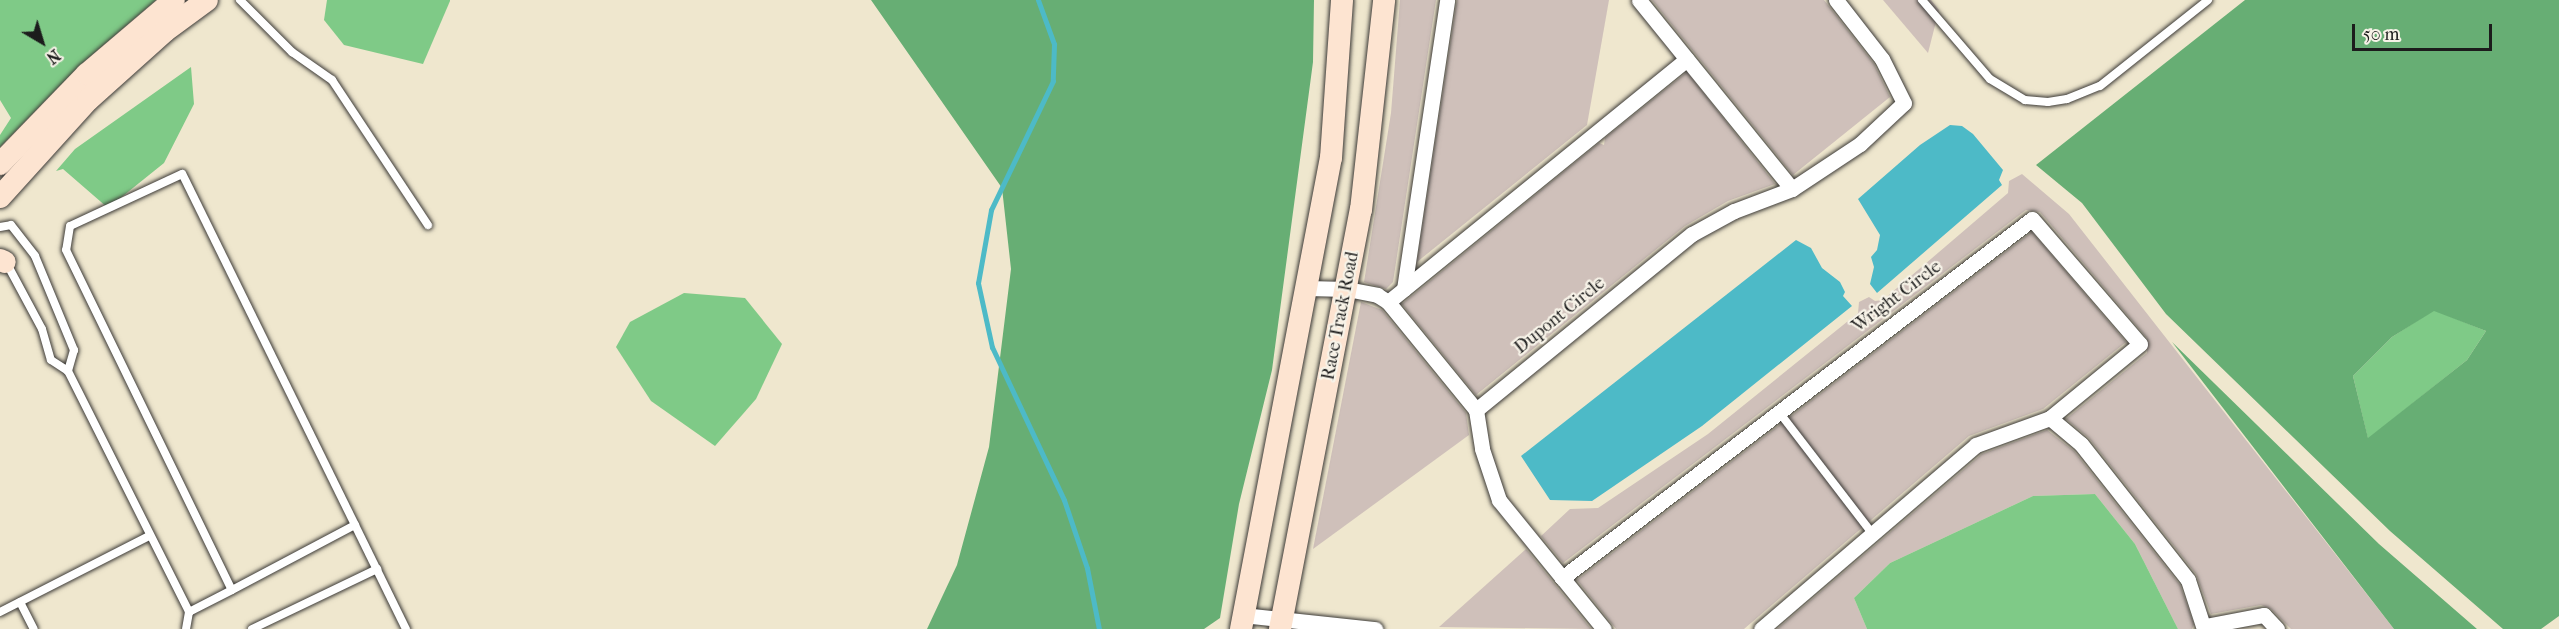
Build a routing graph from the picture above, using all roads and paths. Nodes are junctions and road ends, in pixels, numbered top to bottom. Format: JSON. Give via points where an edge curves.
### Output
{"nodes":[{"id":1,"x":174,"y":0,"type":"edge"},
{"id":2,"x":184,"y":0,"type":"edge"},
{"id":3,"x":207,"y":0,"type":"edge"},
{"id":4,"x":240,"y":0,"type":"edge"},
{"id":5,"x":1342,"y":0,"type":"edge"},
{"id":6,"x":1384,"y":0,"type":"edge"},
{"id":7,"x":1448,"y":0,"type":"edge"},
{"id":8,"x":1639,"y":0,"type":"edge"},
{"id":9,"x":1836,"y":0,"type":"edge"},
{"id":10,"x":1922,"y":0,"type":"edge"},
{"id":11,"x":2208,"y":0,"type":"edge"},
{"id":12,"x":1687,"y":59,"type":"junction"},
{"id":13,"x":0,"y":164,"type":"edge"},
{"id":14,"x":0,"y":178,"type":"edge"},
{"id":15,"x":1792,"y":189,"type":"junction"},
{"id":16,"x":0,"y":197,"type":"edge"},
{"id":17,"x":428,"y":225,"type":"dead end"},
{"id":18,"x":0,"y":226,"type":"edge"},
{"id":19,"x":2,"y":258,"type":"edge"},
{"id":20,"x":1307,"y":288,"type":"junction"},
{"id":21,"x":1404,"y":289,"type":"junction"},
{"id":22,"x":1347,"y":290,"type":"junction"},
{"id":23,"x":1388,"y":302,"type":"junction"},
{"id":24,"x":68,"y":371,"type":"junction"},
{"id":25,"x":1476,"y":410,"type":"junction"},
{"id":26,"x":1779,"y":412,"type":"junction"},
{"id":27,"x":2050,"y":418,"type":"junction"},
{"id":28,"x":355,"y":525,"type":"junction"},
{"id":29,"x":1872,"y":533,"type":"junction"},
{"id":30,"x":149,"y":536,"type":"junction"},
{"id":31,"x":377,"y":569,"type":"junction"},
{"id":32,"x":1562,"y":578,"type":"junction"},
{"id":33,"x":232,"y":590,"type":"junction"},
{"id":34,"x":20,"y":602,"type":"junction"},
{"id":35,"x":0,"y":612,"type":"edge"},
{"id":36,"x":189,"y":612,"type":"junction"},
{"id":37,"x":1242,"y":622,"type":"edge"},
{"id":38,"x":1281,"y":624,"type":"edge"},
{"id":39,"x":2204,"y":627,"type":"edge"},
{"id":40,"x":34,"y":629,"type":"edge"},
{"id":41,"x":186,"y":629,"type":"edge"},
{"id":42,"x":252,"y":629,"type":"edge"},
{"id":43,"x":406,"y":629,"type":"edge"},
{"id":44,"x":1375,"y":629,"type":"edge"},
{"id":45,"x":1604,"y":629,"type":"edge"},
{"id":46,"x":1761,"y":629,"type":"edge"},
{"id":47,"x":2277,"y":629,"type":"edge"}],
"edges":[{"from":1,"to":13,"type":"main road","via":[[93,67]]},
{"from":2,"to":14,"type":"main road","via":[[72,101]]},
{"from":3,"to":16,"type":"main road","via":[[165,31],[88,100]]},
{"from":4,"to":17,"type":"lane","via":[[292,52],[332,80]]},
{"from":5,"to":20,"type":"main road","via":[[1331,158]]},
{"from":6,"to":22,"type":"main road","name":"Race Track Road","via":[[1372,134]]},
{"from":7,"to":21,"type":"street"},
{"from":8,"to":12,"type":"street"},
{"from":9,"to":15,"type":"street","name":"Dupont Circle","via":[[1882,59],[1904,103],[1860,144]]},
{"from":10,"to":11,"type":"lane","via":[[1990,79],[2025,100],[2048,102],[2100,86]]},
{"from":12,"to":15,"type":"street"},
{"from":12,"to":21,"type":"street"},
{"from":15,"to":25,"type":"street","name":"Dupont Circle","via":[[1734,211],[1692,234]]},
{"from":18,"to":24,"type":"lane","via":[[11,225],[35,256],[74,350]]},
{"from":19,"to":24,"type":"lane","via":[[42,329],[51,360]]},
{"from":20,"to":22,"type":"street"},
{"from":20,"to":37,"type":"main road"},
{"from":21,"to":23,"type":"street"},
{"from":22,"to":23,"type":"street","via":[[1377,295]]},
{"from":22,"to":38,"type":"main road","name":"Race Track Road"},
{"from":23,"to":25,"type":"street"},
{"from":24,"to":30,"type":"lane"},
{"from":25,"to":32,"type":"street","via":[[1482,449],[1499,500]]},
{"from":26,"to":27,"type":"street","name":"Wright Circle","via":[[2032,219],[2140,344]]},
{"from":26,"to":29,"type":"lane"},
{"from":26,"to":32,"type":"street","name":"Wright Circle"},
{"from":27,"to":29,"type":"street","name":"Wright Circle","via":[[1976,445]]},
{"from":27,"to":39,"type":"street","via":[[2081,444],[2188,580]]},
{"from":28,"to":31,"type":"lane"},
{"from":28,"to":33,"type":"lane"},
{"from":28,"to":33,"type":"lane","via":[[182,174],[70,226],[66,250]]},
{"from":29,"to":46,"type":"street","name":"Wright Circle"},
{"from":30,"to":34,"type":"lane"},
{"from":30,"to":36,"type":"lane"},
{"from":31,"to":42,"type":"lane"},
{"from":31,"to":43,"type":"lane"},
{"from":32,"to":45,"type":"street"},
{"from":33,"to":36,"type":"lane"},
{"from":34,"to":35,"type":"lane"},
{"from":34,"to":40,"type":"lane"},
{"from":36,"to":41,"type":"lane"},
{"from":37,"to":38,"type":"street"},
{"from":38,"to":44,"type":"street"},
{"from":39,"to":47,"type":"street","via":[[2264,615]]}]}
